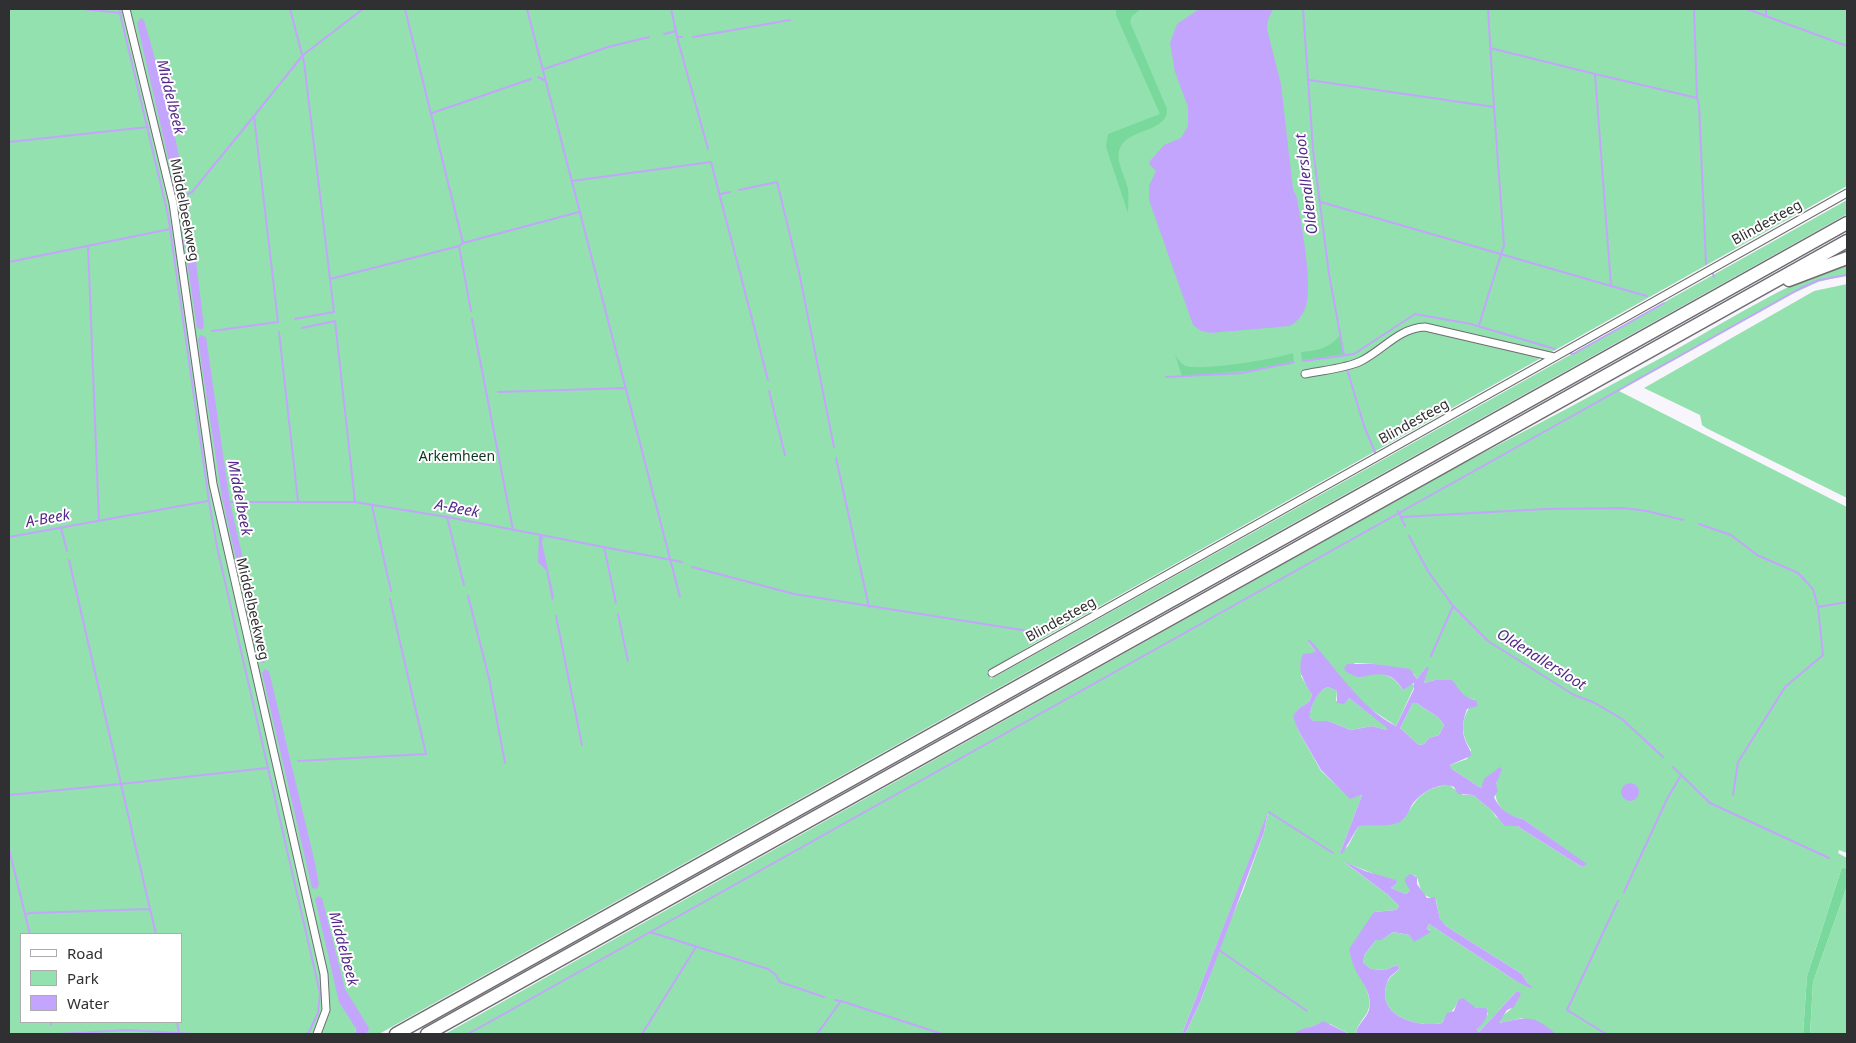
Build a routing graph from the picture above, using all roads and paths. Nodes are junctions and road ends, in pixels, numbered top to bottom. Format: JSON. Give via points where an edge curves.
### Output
{"nodes":[{"id":1,"x":126,"y":9,"type":"edge"},
{"id":2,"x":1847,"y":193,"type":"edge"},
{"id":3,"x":1847,"y":223,"type":"edge"},
{"id":4,"x":1847,"y":241,"type":"edge"},
{"id":5,"x":1847,"y":258,"type":"edge"},
{"id":6,"x":1763,"y":288,"type":"junction"},
{"id":7,"x":1554,"y":358,"type":"junction"},
{"id":8,"x":1305,"y":374,"type":"dead end"},
{"id":9,"x":992,"y":673,"type":"dead end"},
{"id":10,"x":317,"y":1034,"type":"edge"},
{"id":11,"x":396,"y":1034,"type":"edge"},
{"id":12,"x":427,"y":1034,"type":"edge"}],
"edges":[{"from":1,"to":10,"type":"street","name":"Middelbeekweg","via":[[172,203],[214,494],[324,974],[326,1010]]},
{"from":2,"to":7,"type":"street","name":"Blindesteeg"},
{"from":3,"to":11,"type":"highway"},
{"from":4,"to":6,"type":"highway"},
{"from":5,"to":6,"type":"highway"},
{"from":6,"to":12,"type":"highway"},
{"from":7,"to":8,"type":"street","via":[[1425,326],[1414,327],[1360,362]]},
{"from":7,"to":9,"type":"street","name":"Blindesteeg"}]}
